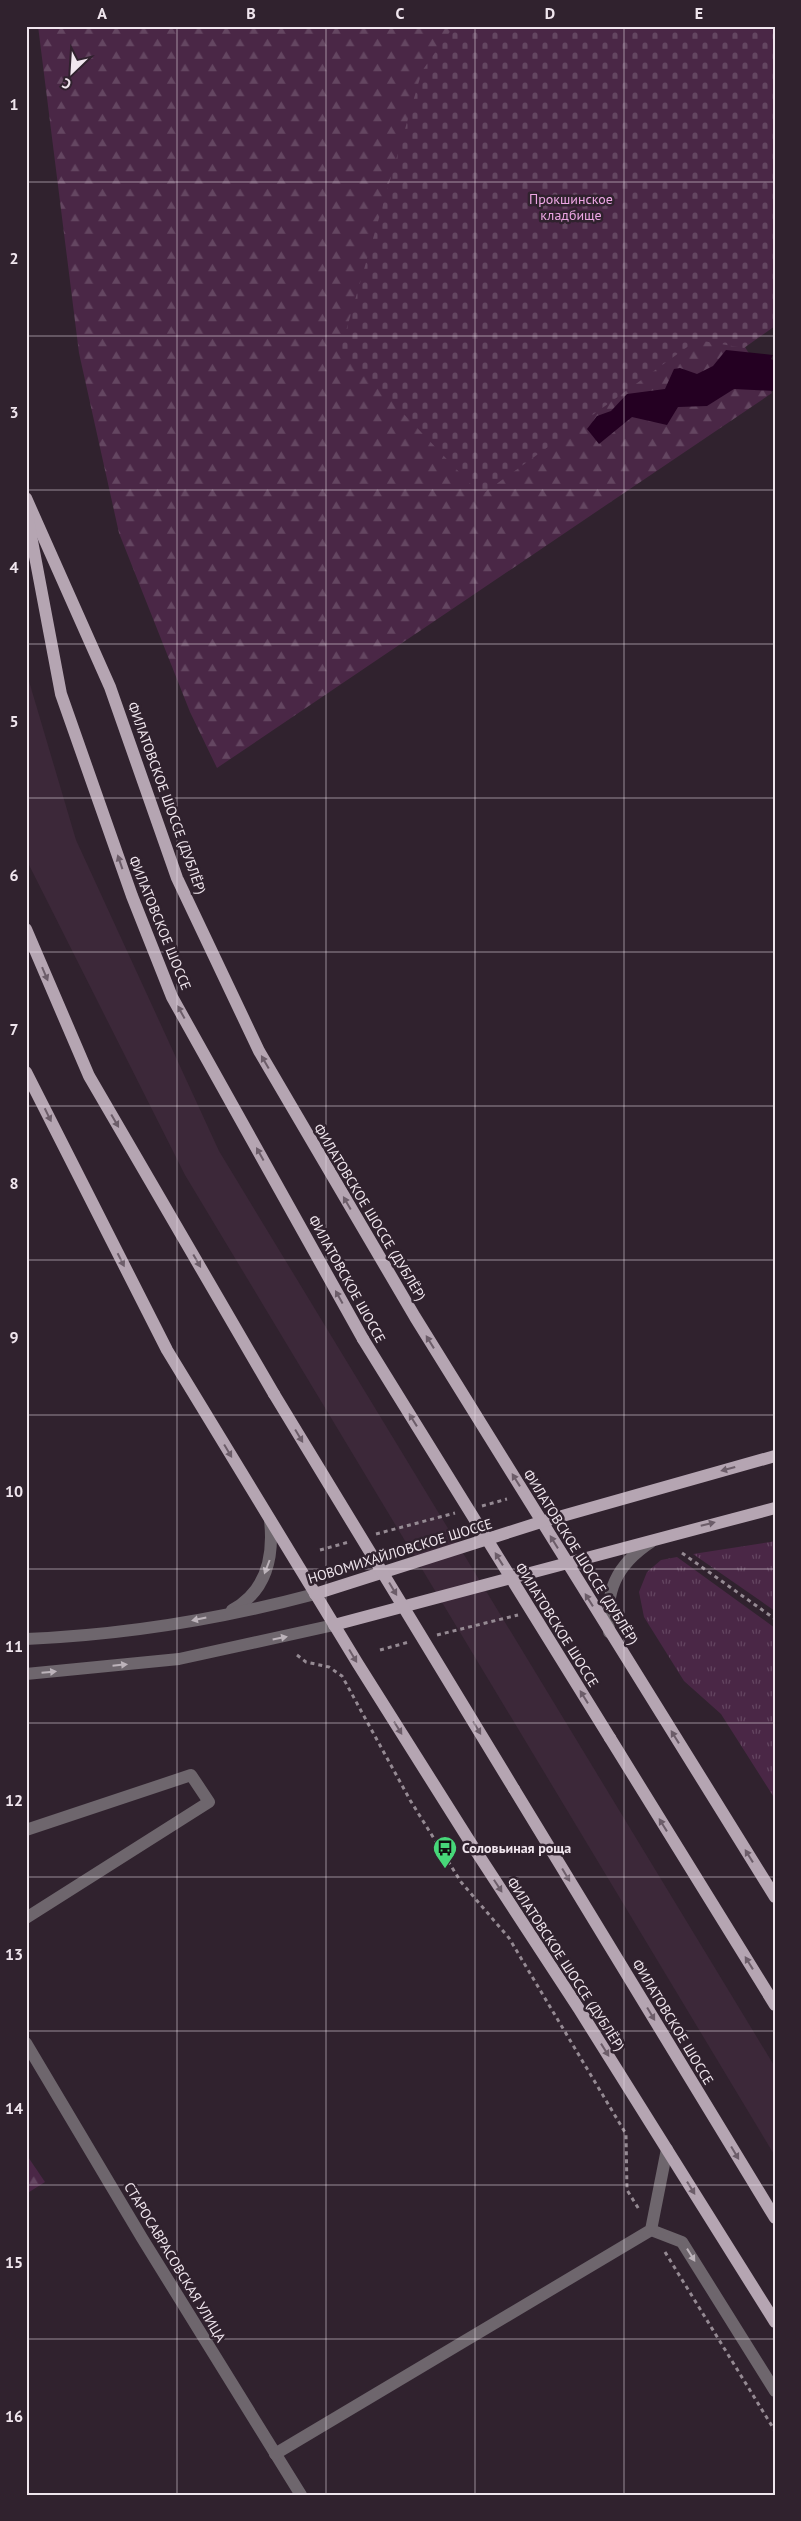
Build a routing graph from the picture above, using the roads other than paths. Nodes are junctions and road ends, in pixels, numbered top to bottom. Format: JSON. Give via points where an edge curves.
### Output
{"nodes":[{"id":1,"x":26,"y":498,"type":"edge"},
{"id":2,"x":26,"y":509,"type":"edge"},
{"id":3,"x":26,"y":929,"type":"edge"},
{"id":4,"x":26,"y":1072,"type":"edge"},
{"id":5,"x":775,"y":1456,"type":"edge"},
{"id":6,"x":775,"y":1508,"type":"edge"},
{"id":7,"x":270,"y":1520,"type":"junction"},
{"id":8,"x":541,"y":1522,"type":"junction"},
{"id":9,"x":661,"y":1536,"type":"junction"},
{"id":10,"x":566,"y":1562,"type":"junction"},
{"id":11,"x":315,"y":1594,"type":"junction"},
{"id":12,"x":224,"y":1614,"type":"junction"},
{"id":13,"x":334,"y":1625,"type":"junction"},
{"id":14,"x":609,"y":1632,"type":"junction"},
{"id":15,"x":26,"y":1638,"type":"edge"},
{"id":16,"x":26,"y":1674,"type":"edge"},
{"id":17,"x":26,"y":1830,"type":"edge"},
{"id":18,"x":775,"y":1897,"type":"edge"},
{"id":19,"x":26,"y":1918,"type":"edge"},
{"id":20,"x":775,"y":2005,"type":"edge"},
{"id":21,"x":26,"y":2043,"type":"edge"},
{"id":22,"x":667,"y":2149,"type":"junction"},
{"id":23,"x":775,"y":2218,"type":"edge"},
{"id":24,"x":652,"y":2230,"type":"junction"},
{"id":25,"x":775,"y":2322,"type":"edge"},
{"id":26,"x":775,"y":2390,"type":"edge"},
{"id":27,"x":275,"y":2454,"type":"junction"},
{"id":28,"x":302,"y":2495,"type":"edge"}],
"edges":[{"from":8,"to":1,"type":"main road","name":"ФИЛАТОВСКОЕ ШОССЕ (ДУБЛЁР)","one_way":true,"via":[[361,1228],[259,1051],[177,878],[110,686]]},
{"from":20,"to":2,"type":"main road","name":"ФИЛАТОВСКОЕ ШОССЕ","one_way":true,"bridge":true,"via":[[363,1339],[172,997],[132,896],[61,694]]},
{"from":3,"to":23,"type":"main road","name":"ФИЛАТОВСКОЕ ШОССЕ","one_way":true,"bridge":true,"via":[[89,1076],[274,1394]]},
{"from":4,"to":7,"type":"main road","name":"ФИЛАТОВСКОЕ ШОССЕ (ДУБЛЁР)","one_way":true,"via":[[167,1350]]},
{"from":5,"to":8,"type":"main road","name":"НОВОМИХАЙЛОВСКОЕ ШОССЕ","one_way":true},
{"from":9,"to":6,"type":"main road","one_way":true},
{"from":7,"to":11,"type":"main road","name":"ФИЛАТОВСКОЕ ШОССЕ (ДУБЛЁР)"},
{"from":7,"to":12,"type":"street","one_way":true,"via":[[272,1541],[267,1570],[257,1589],[243,1604]]},
{"from":10,"to":8,"type":"main road","name":"ФИЛАТОВСКОЕ ШОССЕ (ДУБЛЁР)","one_way":true},
{"from":8,"to":11,"type":"main road","name":"НОВОМИХАЙЛОВСКОЕ ШОССЕ"},
{"from":9,"to":10,"type":"main road"},
{"from":9,"to":14,"type":"street","via":[[624,1562],[616,1577],[607,1611]]},
{"from":10,"to":13,"type":"main road"},
{"from":14,"to":10,"type":"main road","name":"ФИЛАТОВСКОЕ ШОССЕ (ДУБЛЁР)","one_way":true},
{"from":11,"to":12,"type":"street","name":"НОВОМИХАЙЛОВСКОЕ ШОССЕ"},
{"from":11,"to":13,"type":"main road","name":"ФИЛАТОВСКОЕ ШОССЕ (ДУБЛЁР)"},
{"from":12,"to":15,"type":"street","name":"НОВОМИХАЙЛОВСКОЕ ШОССЕ","one_way":true,"via":[[175,1624],[65,1637]]},
{"from":16,"to":13,"type":"street","one_way":true,"via":[[179,1659]]},
{"from":13,"to":22,"type":"main road","name":"ФИЛАТОВСКОЕ ШОССЕ (ДУБЛЁР)","one_way":true},
{"from":18,"to":14,"type":"main road","name":"ФИЛАТОВСКОЕ ШОССЕ (ДУБЛЁР)","one_way":true},
{"from":17,"to":19,"type":"street","via":[[191,1775],[209,1802]]},
{"from":21,"to":27,"type":"street","name":"СТАРОСАВРАСОВСКАЯ УЛИЦА"},
{"from":22,"to":24,"type":"street"},
{"from":22,"to":25,"type":"main road","name":"ФИЛАТОВСКОЕ ШОССЕ (ДУБЛЁР)","one_way":true},
{"from":24,"to":26,"type":"street","one_way":true,"via":[[682,2242]]},
{"from":24,"to":27,"type":"street"},
{"from":27,"to":28,"type":"street","name":"СТАРОСАВРАСОВСКАЯ УЛИЦА"}]}
